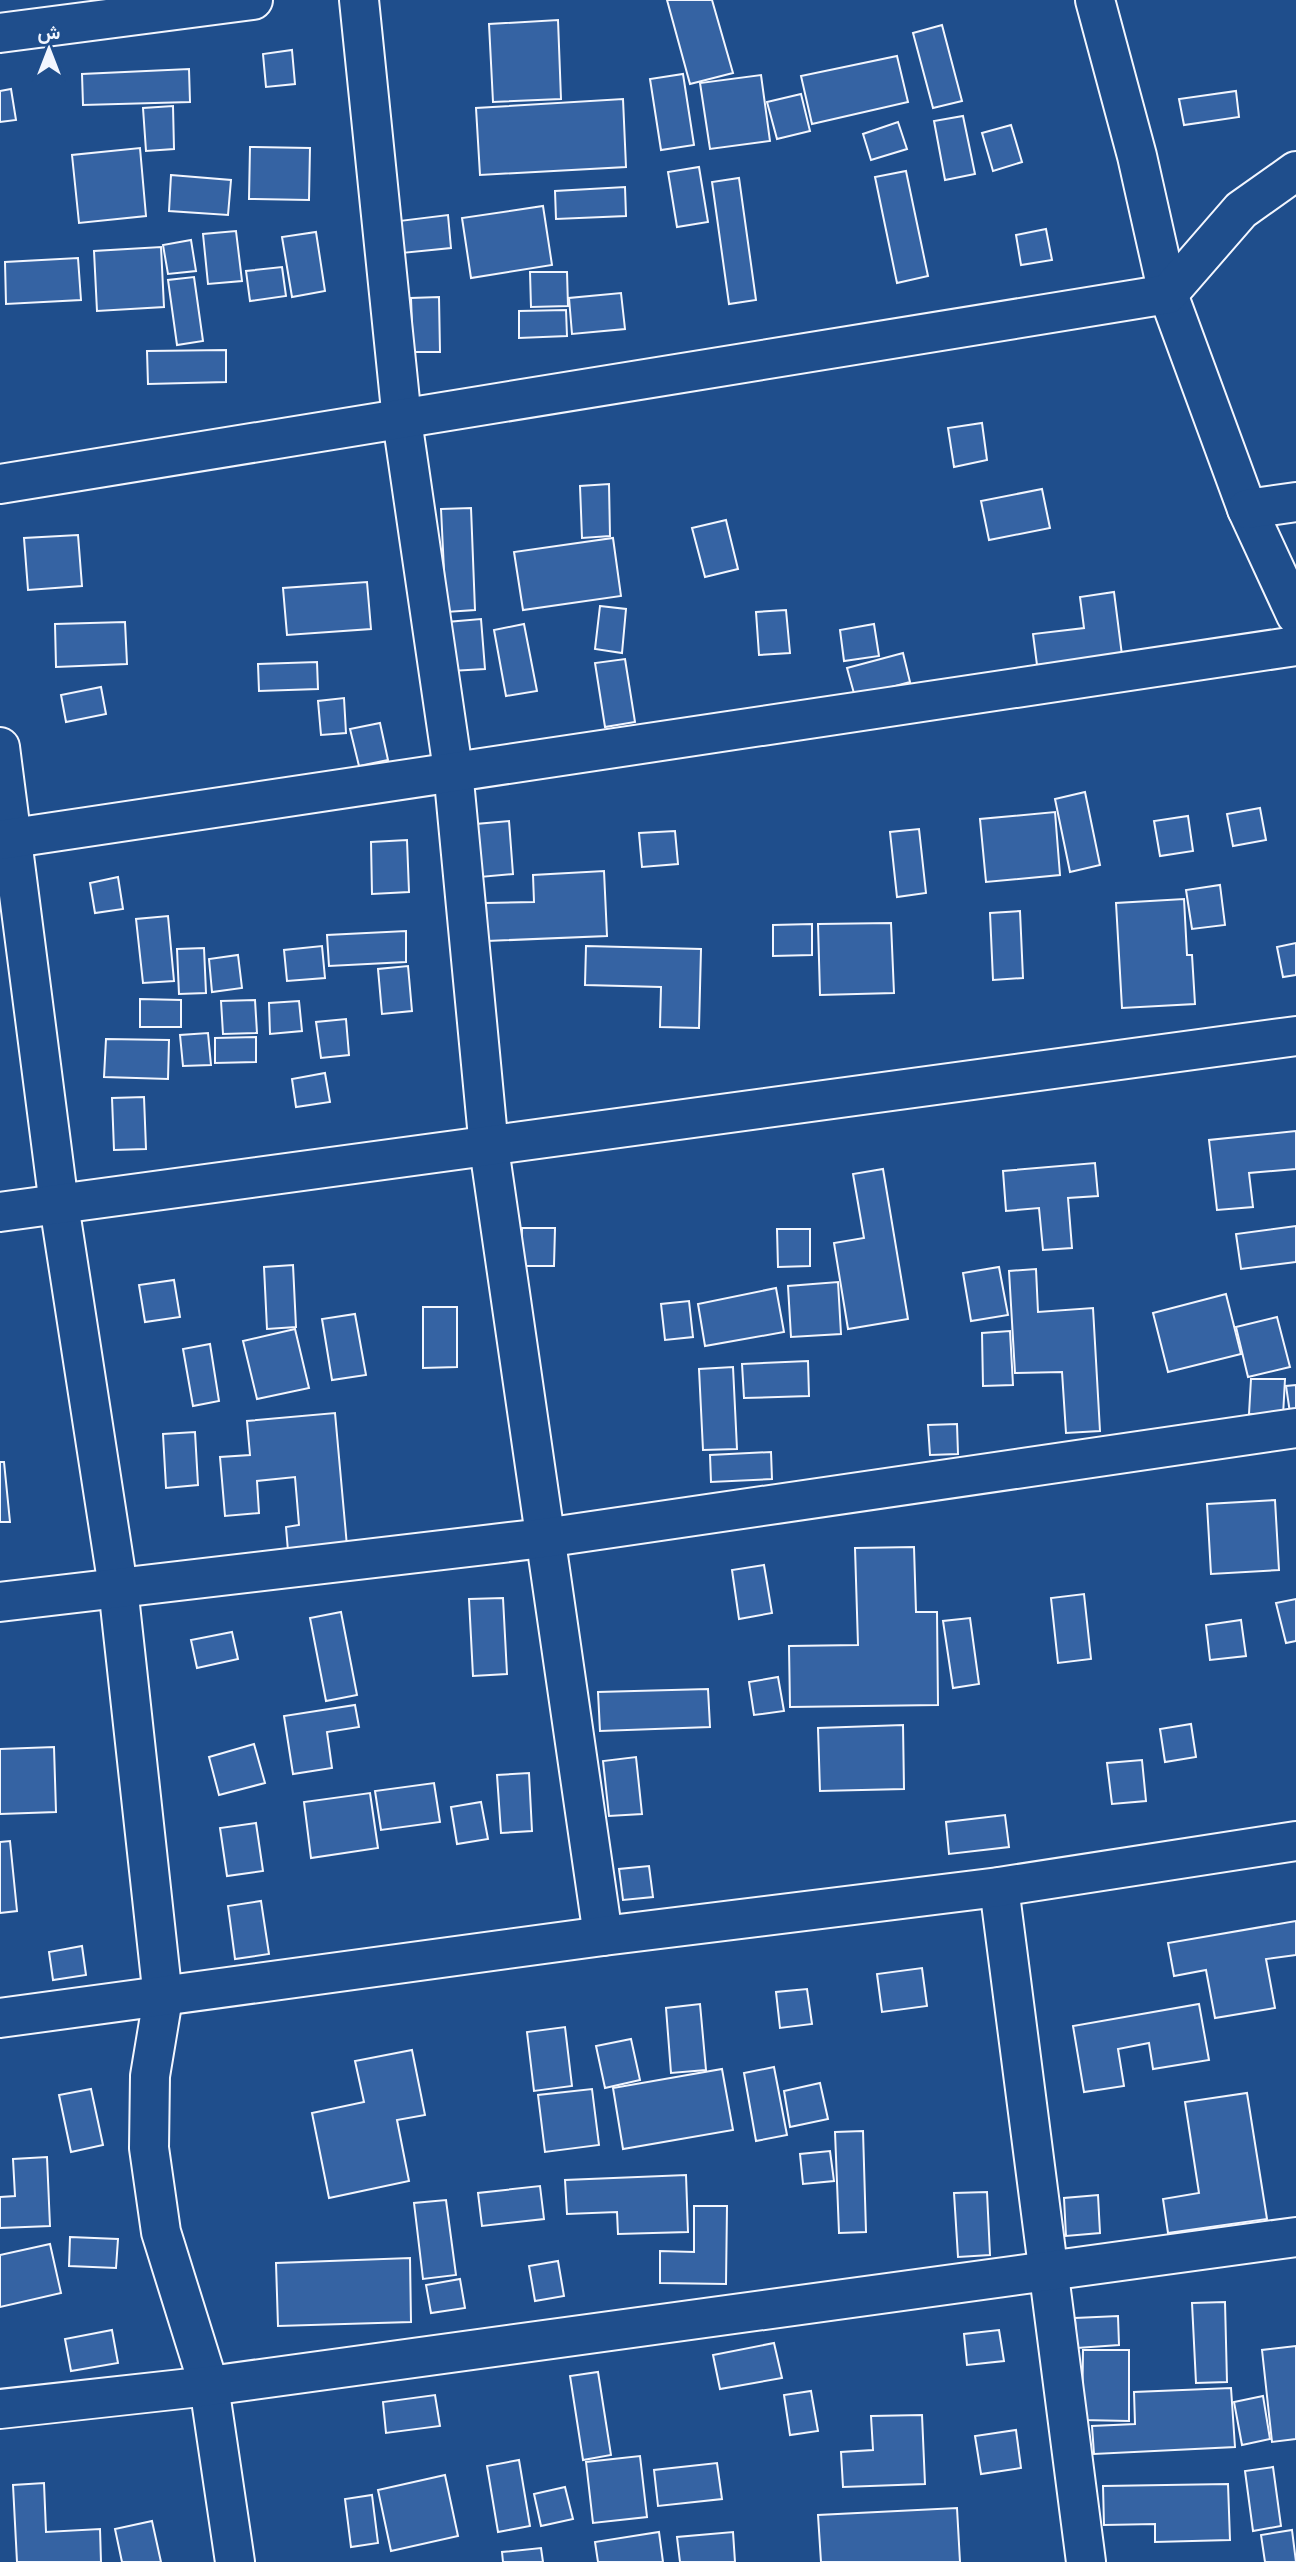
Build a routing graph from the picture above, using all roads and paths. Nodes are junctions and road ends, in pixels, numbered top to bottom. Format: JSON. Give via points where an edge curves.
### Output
{"nodes":[{"id":1,"x":253,"y":0,"type":"edge"},
{"id":2,"x":359,"y":0,"type":"edge"},
{"id":3,"x":1095,"y":0,"type":"edge"},
{"id":4,"x":0,"y":33,"type":"edge"},
{"id":5,"x":1296,"y":171,"type":"edge"},
{"id":6,"x":1168,"y":294,"type":"junction"},
{"id":7,"x":402,"y":420,"type":"junction"},
{"id":8,"x":0,"y":484,"type":"edge"},
{"id":9,"x":1296,"y":502,"type":"edge"},
{"id":10,"x":1247,"y":509,"type":"junction"},
{"id":11,"x":1296,"y":615,"type":"edge"},
{"id":12,"x":1296,"y":646,"type":"edge"},
{"id":13,"x":0,"y":747,"type":"edge"},
{"id":14,"x":453,"y":770,"type":"junction"},
{"id":15,"x":6,"y":839,"type":"edge"},
{"id":16,"x":1296,"y":1036,"type":"edge"},
{"id":17,"x":489,"y":1148,"type":"junction"},
{"id":18,"x":59,"y":1205,"type":"junction"},
{"id":19,"x":0,"y":1212,"type":"edge"},
{"id":20,"x":1296,"y":1428,"type":"edge"},
{"id":21,"x":544,"y":1538,"type":"junction"},
{"id":22,"x":118,"y":1587,"type":"junction"},
{"id":23,"x":0,"y":1602,"type":"edge"},
{"id":24,"x":1296,"y":1842,"type":"edge"},
{"id":25,"x":999,"y":1887,"type":"junction"},
{"id":26,"x":603,"y":1936,"type":"junction"},
{"id":27,"x":163,"y":1997,"type":"junction"},
{"id":28,"x":0,"y":2018,"type":"edge"},
{"id":29,"x":1296,"y":2237,"type":"edge"},
{"id":30,"x":1050,"y":2271,"type":"junction"},
{"id":31,"x":209,"y":2386,"type":"junction"},
{"id":32,"x":0,"y":2409,"type":"edge"},
{"id":33,"x":236,"y":2562,"type":"edge"},
{"id":34,"x":1086,"y":2562,"type":"edge"}],
"edges":[{"from":1,"to":4,"type":"street"},
{"from":2,"to":7,"type":"street"},
{"from":3,"to":6,"type":"street"},
{"from":5,"to":6,"type":"street","via":[[1241,210]]},
{"from":6,"to":7,"type":"street"},
{"from":6,"to":10,"type":"street"},
{"from":7,"to":8,"type":"street"},
{"from":7,"to":14,"type":"street"},
{"from":9,"to":10,"type":"street"},
{"from":10,"to":11,"type":"street"},
{"from":12,"to":14,"type":"street"},
{"from":13,"to":15,"type":"street"},
{"from":14,"to":15,"type":"street"},
{"from":14,"to":17,"type":"street"},
{"from":15,"to":18,"type":"street"},
{"from":16,"to":17,"type":"street"},
{"from":17,"to":18,"type":"street"},
{"from":17,"to":21,"type":"street"},
{"from":18,"to":19,"type":"street"},
{"from":18,"to":22,"type":"street"},
{"from":20,"to":21,"type":"street"},
{"from":21,"to":22,"type":"street"},
{"from":21,"to":26,"type":"street"},
{"from":22,"to":23,"type":"street"},
{"from":22,"to":27,"type":"street"},
{"from":24,"to":25,"type":"street"},
{"from":25,"to":26,"type":"street"},
{"from":25,"to":30,"type":"street"},
{"from":26,"to":27,"type":"street"},
{"from":27,"to":28,"type":"street"},
{"from":27,"to":31,"type":"street","via":[[150,2076],[149,2148],[161,2232]]},
{"from":29,"to":30,"type":"street"},
{"from":30,"to":31,"type":"street"},
{"from":30,"to":34,"type":"street"},
{"from":31,"to":32,"type":"street"},
{"from":31,"to":33,"type":"street"}]}
